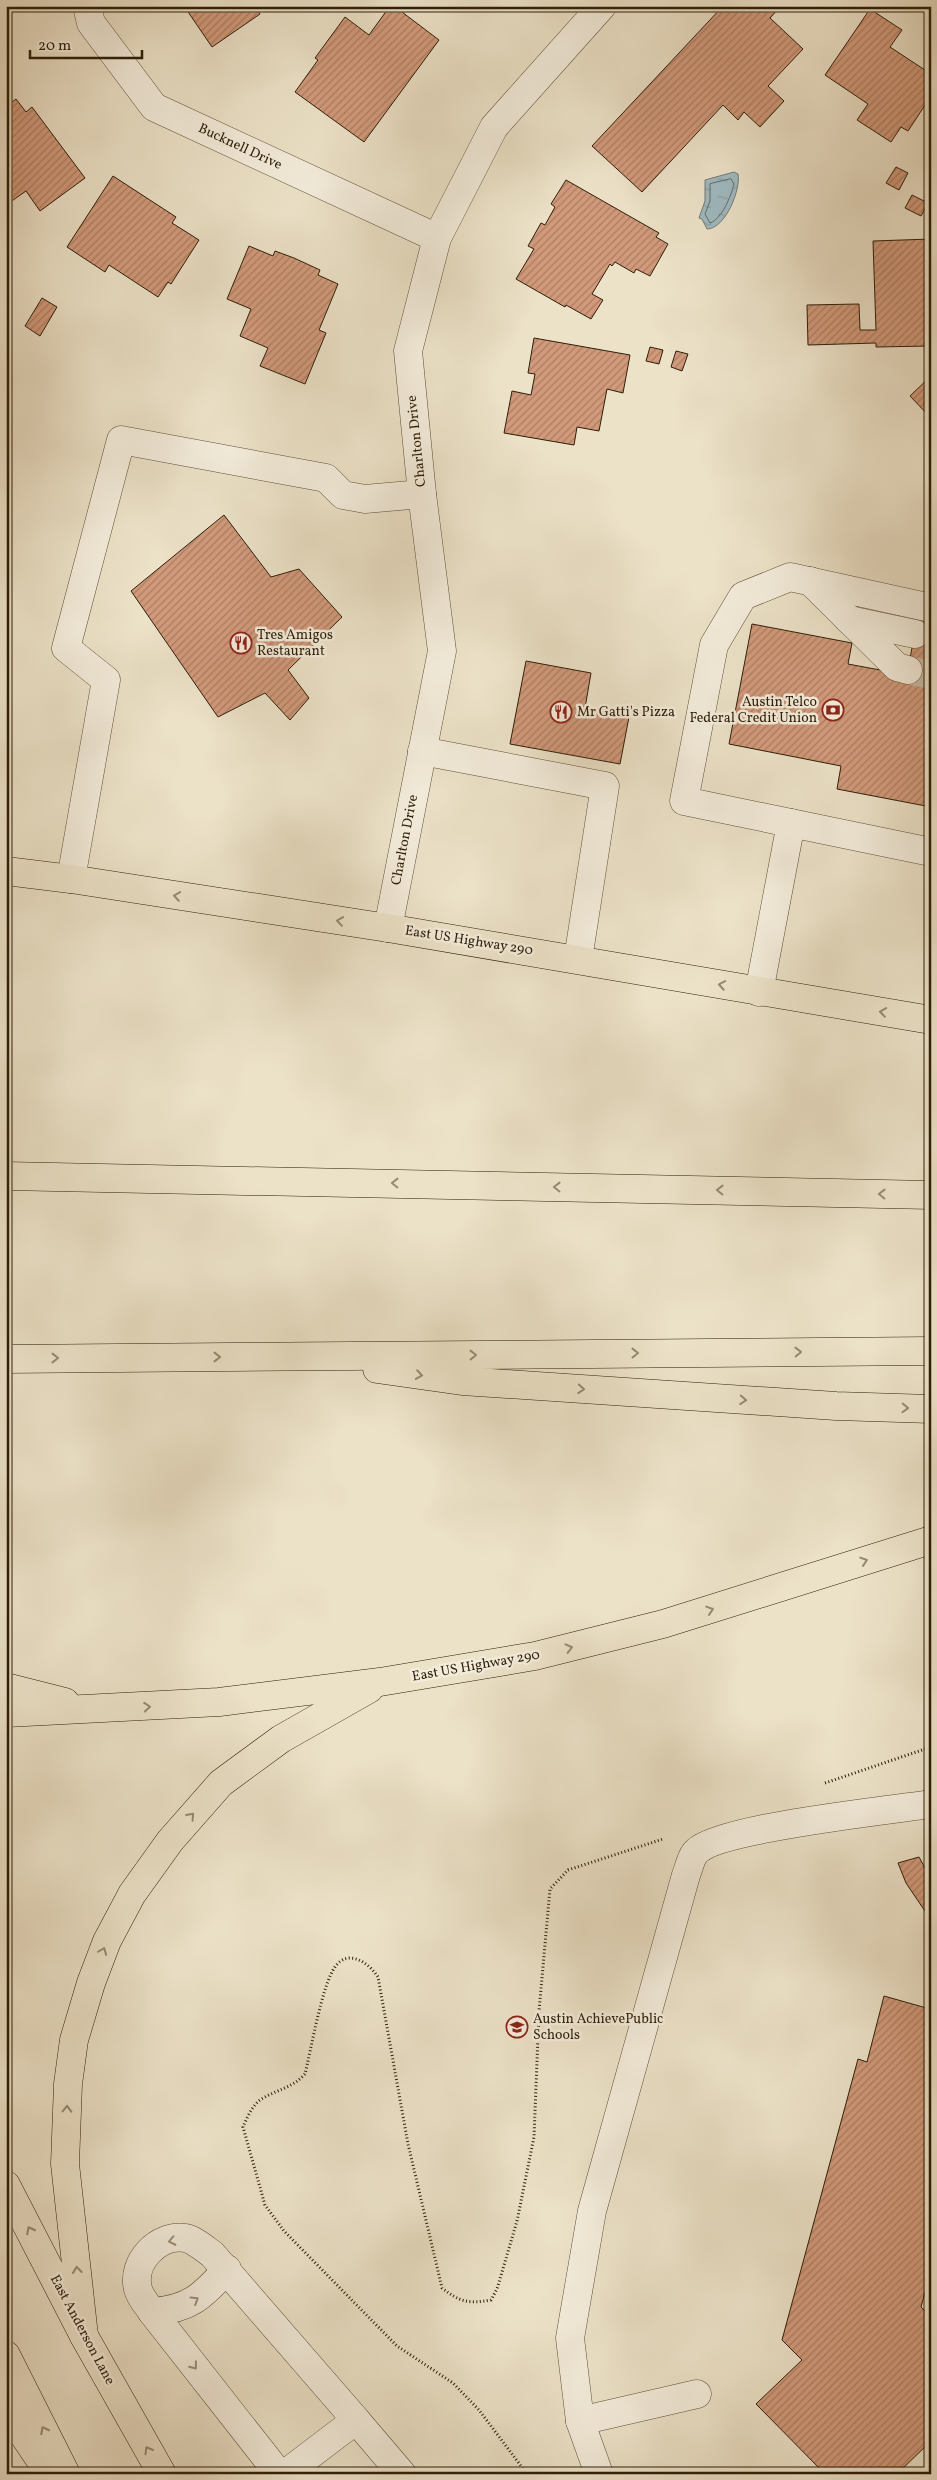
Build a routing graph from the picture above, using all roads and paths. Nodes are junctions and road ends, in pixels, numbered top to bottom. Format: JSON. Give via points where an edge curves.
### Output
{"nodes":[{"id":1,"x":87,"y":6,"type":"edge"},
{"id":2,"x":602,"y":6,"type":"edge"},
{"id":3,"x":437,"y":238,"type":"junction"},
{"id":4,"x":422,"y":494,"type":"junction"},
{"id":5,"x":810,"y":581,"type":"junction"},
{"id":6,"x":931,"y":608,"type":"edge"},
{"id":7,"x":849,"y":620,"type":"junction"},
{"id":8,"x":422,"y":751,"type":"junction"},
{"id":9,"x":792,"y":823,"type":"junction"},
{"id":10,"x":931,"y":852,"type":"edge"},
{"id":11,"x":6,"y":871,"type":"edge"},
{"id":12,"x":71,"y":879,"type":"junction"},
{"id":13,"x":388,"y":928,"type":"junction"},
{"id":14,"x":578,"y":959,"type":"junction"},
{"id":15,"x":759,"y":992,"type":"junction"},
{"id":16,"x":931,"y":1020,"type":"edge"},
{"id":17,"x":6,"y":1176,"type":"edge"},
{"id":18,"x":931,"y":1195,"type":"edge"},
{"id":19,"x":931,"y":1350,"type":"edge"},
{"id":20,"x":284,"y":1356,"type":"junction"},
{"id":21,"x":6,"y":1359,"type":"edge"},
{"id":22,"x":931,"y":1409,"type":"edge"},
{"id":23,"x":931,"y":1540,"type":"edge"},
{"id":24,"x":380,"y":1682,"type":"junction"},
{"id":25,"x":6,"y":1687,"type":"edge"},
{"id":26,"x":98,"y":1710,"type":"junction"},
{"id":27,"x":6,"y":1713,"type":"edge"},
{"id":28,"x":931,"y":1747,"type":"edge"},
{"id":29,"x":821,"y":1784,"type":"dead end"},
{"id":30,"x":931,"y":1804,"type":"edge"},
{"id":31,"x":667,"y":1838,"type":"dead end"},
{"id":32,"x":6,"y":2184,"type":"edge"},
{"id":33,"x":226,"y":2269,"type":"junction"},
{"id":34,"x":152,"y":2312,"type":"junction"},
{"id":35,"x":84,"y":2336,"type":"junction"},
{"id":36,"x":6,"y":2355,"type":"edge"},
{"id":37,"x":697,"y":2394,"type":"dead end"},
{"id":38,"x":6,"y":2409,"type":"edge"},
{"id":39,"x":356,"y":2420,"type":"junction"},
{"id":40,"x":580,"y":2421,"type":"junction"},
{"id":41,"x":50,"y":2474,"type":"edge"},
{"id":42,"x":66,"y":2474,"type":"edge"},
{"id":43,"x":162,"y":2474,"type":"edge"},
{"id":44,"x":279,"y":2474,"type":"edge"},
{"id":45,"x":285,"y":2474,"type":"edge"},
{"id":46,"x":402,"y":2474,"type":"edge"},
{"id":47,"x":528,"y":2474,"type":"edge"},
{"id":48,"x":599,"y":2474,"type":"edge"}],
"edges":[{"from":1,"to":3,"type":"street","name":"Bucknell Drive","via":[[91,23],[154,107]]},
{"from":2,"to":3,"type":"street","name":"Charlton Drive","via":[[494,127]]},
{"from":3,"to":4,"type":"street","name":"Charlton Drive","via":[[408,351]]},
{"from":4,"to":8,"type":"street","name":"Charlton Drive","via":[[442,651]]},
{"from":4,"to":12,"type":"street","via":[[365,499],[343,495],[326,478],[121,440],[66,648],[106,680]]},
{"from":5,"to":6,"type":"street"},
{"from":5,"to":7,"type":"street"},
{"from":5,"to":9,"type":"street","via":[[790,576],[743,596],[714,645],[684,801]]},
{"from":7,"to":7,"type":"street","via":[[911,652],[897,667]]},
{"from":8,"to":13,"type":"street","name":"Charlton Drive"},
{"from":8,"to":14,"type":"street","via":[[605,786]]},
{"from":9,"to":10,"type":"street"},
{"from":9,"to":15,"type":"street"},
{"from":11,"to":12,"type":"main road","name":"East US Highway 290"},
{"from":13,"to":12,"type":"main road","name":"East US Highway 290","one_way":true},
{"from":13,"to":14,"type":"main road","name":"East US Highway 290"},
{"from":15,"to":14,"type":"main road","name":"East US Highway 290","one_way":true},
{"from":16,"to":15,"type":"main road","name":"East US Highway 290","one_way":true},
{"from":18,"to":17,"type":"main road","one_way":true},
{"from":20,"to":19,"type":"main road","one_way":true},
{"from":21,"to":20,"type":"main road","one_way":true},
{"from":20,"to":22,"type":"main road","one_way":true,"via":[[462,1381],[836,1406]]},
{"from":24,"to":23,"type":"main road","name":"East US Highway 290","one_way":true,"via":[[536,1656],[654,1627]]},
{"from":26,"to":24,"type":"main road","name":"East US Highway 290","one_way":true,"via":[[219,1702]]},
{"from":35,"to":24,"type":"main road","one_way":true,"via":[[65,2164],[68,2084],[74,2040],[107,1942],[132,1894],[170,1841],[221,1783],[281,1739]]},
{"from":25,"to":26,"type":"main road"},
{"from":26,"to":27,"type":"main road","name":"East US Highway 290"},
{"from":28,"to":29,"type":"path"},
{"from":30,"to":40,"type":"street","via":[[756,1830],[705,1845],[695,1852],[592,2211],[570,2338]]},
{"from":31,"to":47,"type":"path","via":[[568,1870],[550,1889],[539,2011],[534,2137],[517,2222],[498,2289],[491,2300],[474,2303],[457,2300],[442,2288],[408,2144],[378,1977],[370,1965],[360,1959],[346,1959],[335,1965],[328,1981],[305,2074],[298,2082],[259,2101],[242,2127],[265,2205],[284,2231],[396,2346],[453,2383],[479,2410]]},
{"from":35,"to":32,"type":"main road","name":"East Anderson Lane","one_way":true},
{"from":34,"to":33,"type":"street","one_way":true,"via":[[186,2306],[205,2294]]},
{"from":33,"to":34,"type":"street","one_way":true,"via":[[212,2254],[186,2238],[166,2241],[148,2250],[139,2269],[138,2289]]},
{"from":33,"to":39,"type":"street"},
{"from":34,"to":44,"type":"street","one_way":true},
{"from":43,"to":35,"type":"main road","name":"East Anderson Lane","one_way":true},
{"from":42,"to":36,"type":"main road","one_way":true},
{"from":37,"to":40,"type":"street"},
{"from":38,"to":41,"type":"main road"},
{"from":39,"to":45,"type":"street"},
{"from":39,"to":46,"type":"street"},
{"from":40,"to":48,"type":"street"}]}
